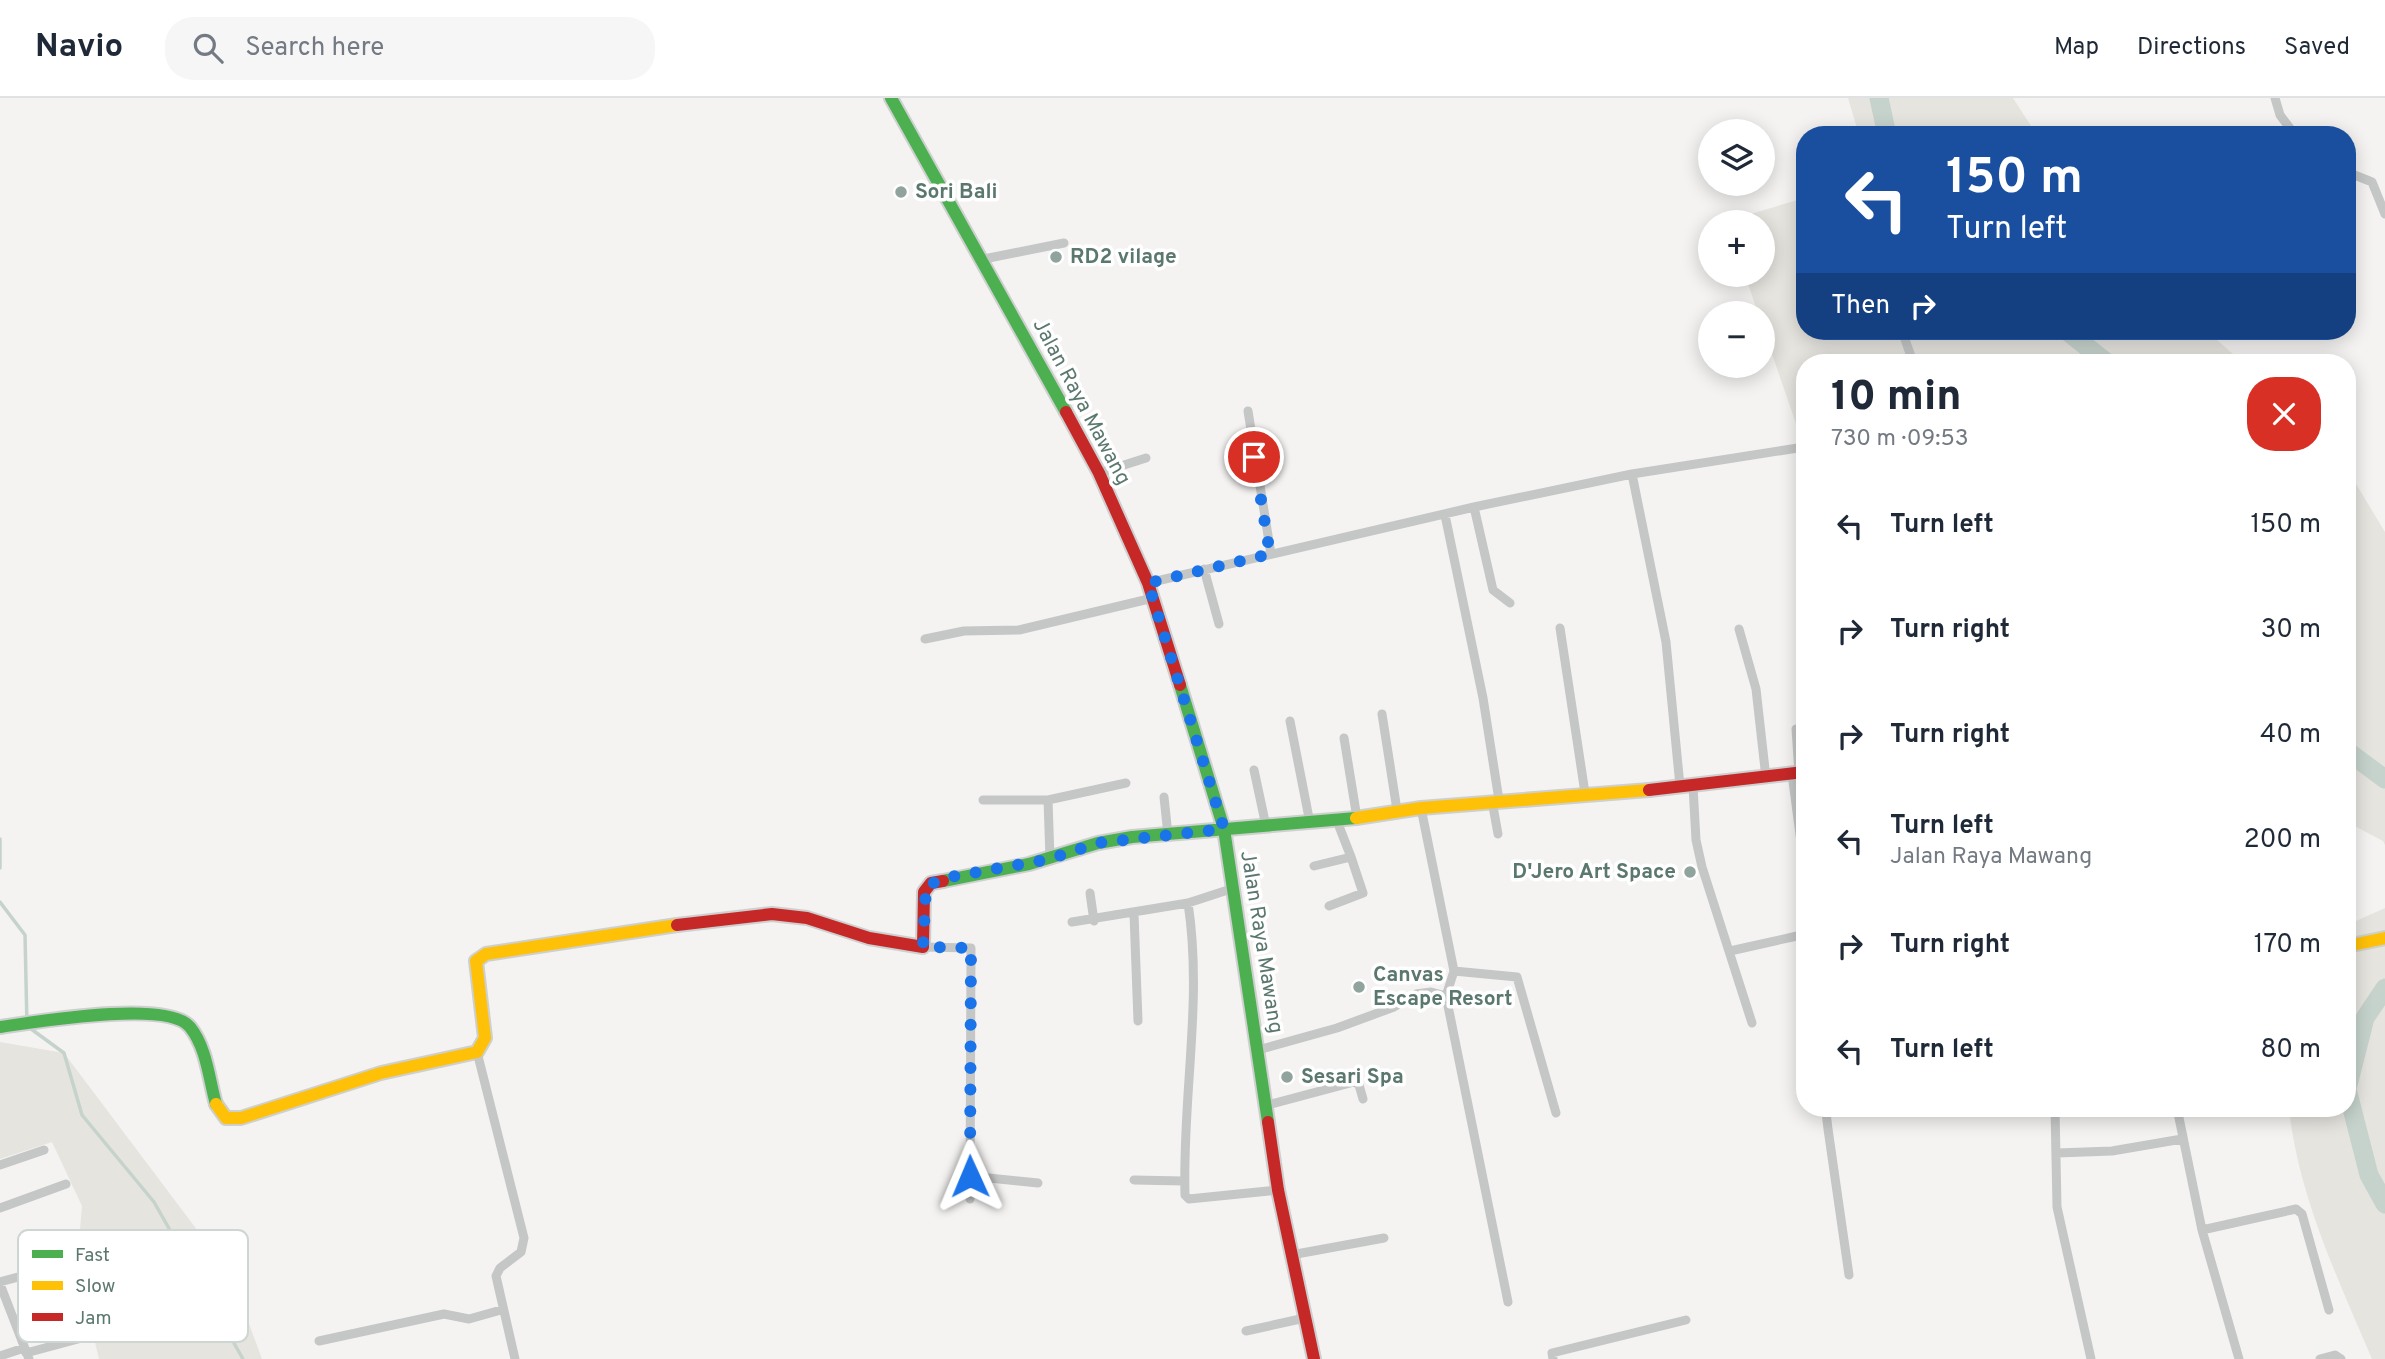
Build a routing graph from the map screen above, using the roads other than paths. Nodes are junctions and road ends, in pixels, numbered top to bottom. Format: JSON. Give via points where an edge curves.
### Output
{"nodes":[{"id":1,"x":891,"y":98,"type":"edge"},
{"id":2,"x":2275,"y":98,"type":"edge"},
{"id":3,"x":2288,"y":126,"type":"edge"},
{"id":4,"x":2356,"y":176,"type":"edge"},
{"id":5,"x":2385,"y":214,"type":"edge"},
{"id":6,"x":1065,"y":243,"type":"dead end"},
{"id":7,"x":979,"y":260,"type":"junction"},
{"id":8,"x":1248,"y":411,"type":"dead end"},
{"id":9,"x":1796,"y":448,"type":"edge"},
{"id":10,"x":1146,"y":458,"type":"dead end"},
{"id":11,"x":1098,"y":473,"type":"junction"},
{"id":12,"x":1632,"y":474,"type":"junction"},
{"id":13,"x":1474,"y":507,"type":"junction"},
{"id":14,"x":1445,"y":515,"type":"junction"},
{"id":15,"x":1270,"y":554,"type":"junction"},
{"id":16,"x":1204,"y":569,"type":"junction"},
{"id":17,"x":1148,"y":583,"type":"junction"},
{"id":18,"x":1153,"y":598,"type":"junction"},
{"id":19,"x":1510,"y":603,"type":"dead end"},
{"id":20,"x":1219,"y":624,"type":"dead end"},
{"id":21,"x":1560,"y":628,"type":"dead end"},
{"id":22,"x":1739,"y":629,"type":"dead end"},
{"id":23,"x":925,"y":639,"type":"dead end"},
{"id":24,"x":1382,"y":714,"type":"dead end"},
{"id":25,"x":1290,"y":721,"type":"dead end"},
{"id":26,"x":1344,"y":738,"type":"dead end"},
{"id":27,"x":1254,"y":770,"type":"dead end"},
{"id":28,"x":1796,"y":773,"type":"edge"},
{"id":29,"x":1766,"y":778,"type":"junction"},
{"id":30,"x":1126,"y":783,"type":"dead end"},
{"id":31,"x":1687,"y":786,"type":"junction"},
{"id":32,"x":1585,"y":793,"type":"junction"},
{"id":33,"x":1164,"y":797,"type":"dead end"},
{"id":34,"x":983,"y":800,"type":"dead end"},
{"id":35,"x":1048,"y":800,"type":"junction"},
{"id":36,"x":1496,"y":800,"type":"junction"},
{"id":37,"x":1421,"y":808,"type":"junction"},
{"id":38,"x":1397,"y":810,"type":"junction"},
{"id":39,"x":1357,"y":818,"type":"junction"},
{"id":40,"x":1337,"y":821,"type":"junction"},
{"id":41,"x":1310,"y":822,"type":"junction"},
{"id":42,"x":1266,"y":826,"type":"junction"},
{"id":43,"x":1224,"y":829,"type":"junction"},
{"id":44,"x":1498,"y":834,"type":"dead end"},
{"id":45,"x":1168,"y":835,"type":"junction"},
{"id":46,"x":1350,"y":857,"type":"junction"},
{"id":47,"x":1050,"y":859,"type":"junction"},
{"id":48,"x":1314,"y":866,"type":"dead end"},
{"id":49,"x":1234,"y":888,"type":"junction"},
{"id":50,"x":1090,"y":892,"type":"dead end"},
{"id":51,"x":1188,"y":903,"type":"junction"},
{"id":52,"x":1329,"y":906,"type":"dead end"},
{"id":53,"x":1134,"y":914,"type":"junction"},
{"id":54,"x":1094,"y":920,"type":"junction"},
{"id":55,"x":1072,"y":922,"type":"dead end"},
{"id":56,"x":1796,"y":936,"type":"edge"},
{"id":57,"x":2385,"y":938,"type":"edge"},
{"id":58,"x":2356,"y":944,"type":"edge"},
{"id":59,"x":923,"y":947,"type":"junction"},
{"id":60,"x":1730,"y":951,"type":"junction"},
{"id":61,"x":1454,"y":971,"type":"junction"},
{"id":62,"x":1446,"y":996,"type":"junction"},
{"id":63,"x":1138,"y":1021,"type":"dead end"},
{"id":64,"x":1752,"y":1023,"type":"dead end"},
{"id":65,"x":0,"y":1027,"type":"edge"},
{"id":66,"x":1258,"y":1050,"type":"junction"},
{"id":67,"x":477,"y":1052,"type":"junction"},
{"id":68,"x":1363,"y":1099,"type":"dead end"},
{"id":69,"x":1265,"y":1107,"type":"junction"},
{"id":70,"x":1556,"y":1113,"type":"dead end"},
{"id":71,"x":1827,"y":1117,"type":"edge"},
{"id":72,"x":2055,"y":1117,"type":"edge"},
{"id":73,"x":2178,"y":1117,"type":"edge"},
{"id":74,"x":2182,"y":1139,"type":"junction"},
{"id":75,"x":44,"y":1150,"type":"dead end"},
{"id":76,"x":2057,"y":1153,"type":"junction"},
{"id":77,"x":0,"y":1165,"type":"edge"},
{"id":78,"x":970,"y":1176,"type":"junction"},
{"id":79,"x":1134,"y":1180,"type":"dead end"},
{"id":80,"x":1184,"y":1181,"type":"junction"},
{"id":81,"x":1038,"y":1183,"type":"dead end"},
{"id":82,"x":66,"y":1184,"type":"dead end"},
{"id":83,"x":1278,"y":1190,"type":"junction"},
{"id":84,"x":970,"y":1199,"type":"dead end"},
{"id":85,"x":0,"y":1208,"type":"edge"},
{"id":86,"x":2202,"y":1230,"type":"junction"},
{"id":87,"x":1384,"y":1238,"type":"dead end"},
{"id":88,"x":1291,"y":1255,"type":"junction"},
{"id":89,"x":1849,"y":1275,"type":"dead end"},
{"id":90,"x":18,"y":1278,"type":"edge"},
{"id":91,"x":0,"y":1283,"type":"edge"},
{"id":92,"x":1508,"y":1302,"type":"dead end"},
{"id":93,"x":501,"y":1310,"type":"junction"},
{"id":94,"x":2329,"y":1310,"type":"dead end"},
{"id":95,"x":1305,"y":1318,"type":"junction"},
{"id":96,"x":1686,"y":1320,"type":"dead end"},
{"id":97,"x":18,"y":1330,"type":"edge"},
{"id":98,"x":1246,"y":1331,"type":"dead end"},
{"id":99,"x":318,"y":1340,"type":"dead end"},
{"id":100,"x":67,"y":1342,"type":"edge"},
{"id":101,"x":27,"y":1353,"type":"edge"},
{"id":102,"x":0,"y":1356,"type":"edge"},
{"id":103,"x":515,"y":1359,"type":"edge"},
{"id":104,"x":1314,"y":1359,"type":"edge"},
{"id":105,"x":1553,"y":1359,"type":"edge"},
{"id":106,"x":2091,"y":1359,"type":"edge"},
{"id":107,"x":2239,"y":1359,"type":"edge"},
{"id":108,"x":2320,"y":1359,"type":"edge"},
{"id":109,"x":2341,"y":1359,"type":"edge"}],
"edges":[{"from":1,"to":7,"type":"street","name":"Jalan Raya Mawang"},
{"from":2,"to":3,"type":"street"},
{"from":4,"to":5,"type":"street","via":[[2372,182]]},
{"from":6,"to":7,"type":"street"},
{"from":7,"to":11,"type":"street","name":"Jalan Raya Mawang"},
{"from":8,"to":15,"type":"street"},
{"from":9,"to":12,"type":"street"},
{"from":10,"to":11,"type":"street"},
{"from":11,"to":17,"type":"street","name":"Jalan Raya Mawang"},
{"from":12,"to":13,"type":"street"},
{"from":12,"to":31,"type":"street"},
{"from":13,"to":14,"type":"street"},
{"from":13,"to":19,"type":"street","via":[[1493,590]]},
{"from":14,"to":15,"type":"street"},
{"from":14,"to":36,"type":"street","via":[[1483,698]]},
{"from":15,"to":16,"type":"street"},
{"from":16,"to":17,"type":"street"},
{"from":16,"to":20,"type":"street"},
{"from":17,"to":18,"type":"street","name":"Jalan Raya Mawang"},
{"from":18,"to":23,"type":"street","via":[[1019,630]]},
{"from":18,"to":43,"type":"street","name":"Jalan Raya Mawang"},
{"from":21,"to":32,"type":"street"},
{"from":22,"to":29,"type":"street","via":[[1756,689]]},
{"from":24,"to":38,"type":"street"},
{"from":25,"to":41,"type":"street"},
{"from":26,"to":39,"type":"street"},
{"from":27,"to":42,"type":"street"},
{"from":28,"to":29,"type":"street"},
{"from":29,"to":31,"type":"street"},
{"from":30,"to":35,"type":"street"},
{"from":31,"to":32,"type":"street"},
{"from":31,"to":60,"type":"street","via":[[1702,867]]},
{"from":32,"to":36,"type":"street"},
{"from":33,"to":45,"type":"street"},
{"from":34,"to":35,"type":"street"},
{"from":35,"to":47,"type":"street"},
{"from":36,"to":37,"type":"street"},
{"from":36,"to":44,"type":"street"},
{"from":37,"to":38,"type":"street"},
{"from":37,"to":61,"type":"street"},
{"from":38,"to":39,"type":"street"},
{"from":39,"to":40,"type":"street"},
{"from":40,"to":41,"type":"street"},
{"from":40,"to":46,"type":"street"},
{"from":41,"to":42,"type":"street"},
{"from":42,"to":43,"type":"street"},
{"from":43,"to":45,"type":"street"},
{"from":43,"to":49,"type":"street","name":"Jalan Raya Mawang"},
{"from":45,"to":47,"type":"street","via":[[1098,843]]},
{"from":46,"to":48,"type":"street"},
{"from":46,"to":52,"type":"street","via":[[1363,893]]},
{"from":47,"to":59,"type":"street","via":[[932,883],[925,892]]},
{"from":49,"to":51,"type":"street"},
{"from":49,"to":66,"type":"street","name":"Jalan Raya Mawang"},
{"from":50,"to":54,"type":"street"},
{"from":51,"to":53,"type":"street"},
{"from":51,"to":80,"type":"street","via":[[1194,941],[1194,1021]]},
{"from":53,"to":54,"type":"street"},
{"from":53,"to":63,"type":"street"},
{"from":54,"to":55,"type":"street"},
{"from":56,"to":60,"type":"street"},
{"from":57,"to":58,"type":"street"},
{"from":59,"to":67,"type":"street","via":[[869,938],[807,918],[772,914],[486,954],[476,961],[485,1038]]},
{"from":59,"to":78,"type":"street","via":[[971,948]]},
{"from":60,"to":64,"type":"street"},
{"from":61,"to":62,"type":"street"},
{"from":61,"to":70,"type":"street","via":[[1517,977]]},
{"from":62,"to":66,"type":"street","via":[[1416,993],[1394,1007],[1337,1028]]},
{"from":62,"to":92,"type":"street"},
{"from":65,"to":67,"type":"street","via":[[143,1013],[177,1016],[188,1023],[218,1111],[226,1118],[241,1118],[381,1073]]},
{"from":66,"to":69,"type":"street","name":"Jalan Raya Mawang"},
{"from":67,"to":93,"type":"street","via":[[524,1238],[521,1252],[497,1272]]},
{"from":68,"to":69,"type":"street","via":[[1354,1082]]},
{"from":69,"to":83,"type":"street","name":"Jalan Raya Mawang"},
{"from":71,"to":89,"type":"street"},
{"from":72,"to":76,"type":"street"},
{"from":73,"to":74,"type":"street"},
{"from":74,"to":76,"type":"street","via":[[2112,1151]]},
{"from":74,"to":86,"type":"street"},
{"from":75,"to":77,"type":"street"},
{"from":76,"to":106,"type":"street","via":[[2057,1207]]},
{"from":78,"to":81,"type":"street"},
{"from":78,"to":84,"type":"street"},
{"from":79,"to":80,"type":"street"},
{"from":80,"to":83,"type":"street","via":[[1189,1199]]},
{"from":82,"to":85,"type":"street"},
{"from":83,"to":88,"type":"street","name":"Jalan Raya Mawang"},
{"from":86,"to":94,"type":"street","via":[[2296,1209],[2302,1214]]},
{"from":86,"to":107,"type":"street"},
{"from":87,"to":88,"type":"street"},
{"from":88,"to":95,"type":"street","name":"Jalan Raya Mawang"},
{"from":90,"to":91,"type":"street"},
{"from":91,"to":97,"type":"street"},
{"from":93,"to":99,"type":"street","via":[[469,1319],[444,1314]]},
{"from":93,"to":103,"type":"street"},
{"from":95,"to":98,"type":"street"},
{"from":95,"to":104,"type":"street","name":"Jalan Raya Mawang"},
{"from":96,"to":105,"type":"street","via":[[1552,1353]]},
{"from":100,"to":101,"type":"street"},
{"from":101,"to":102,"type":"street"},
{"from":108,"to":109,"type":"street","via":[[2335,1355]]}]}
